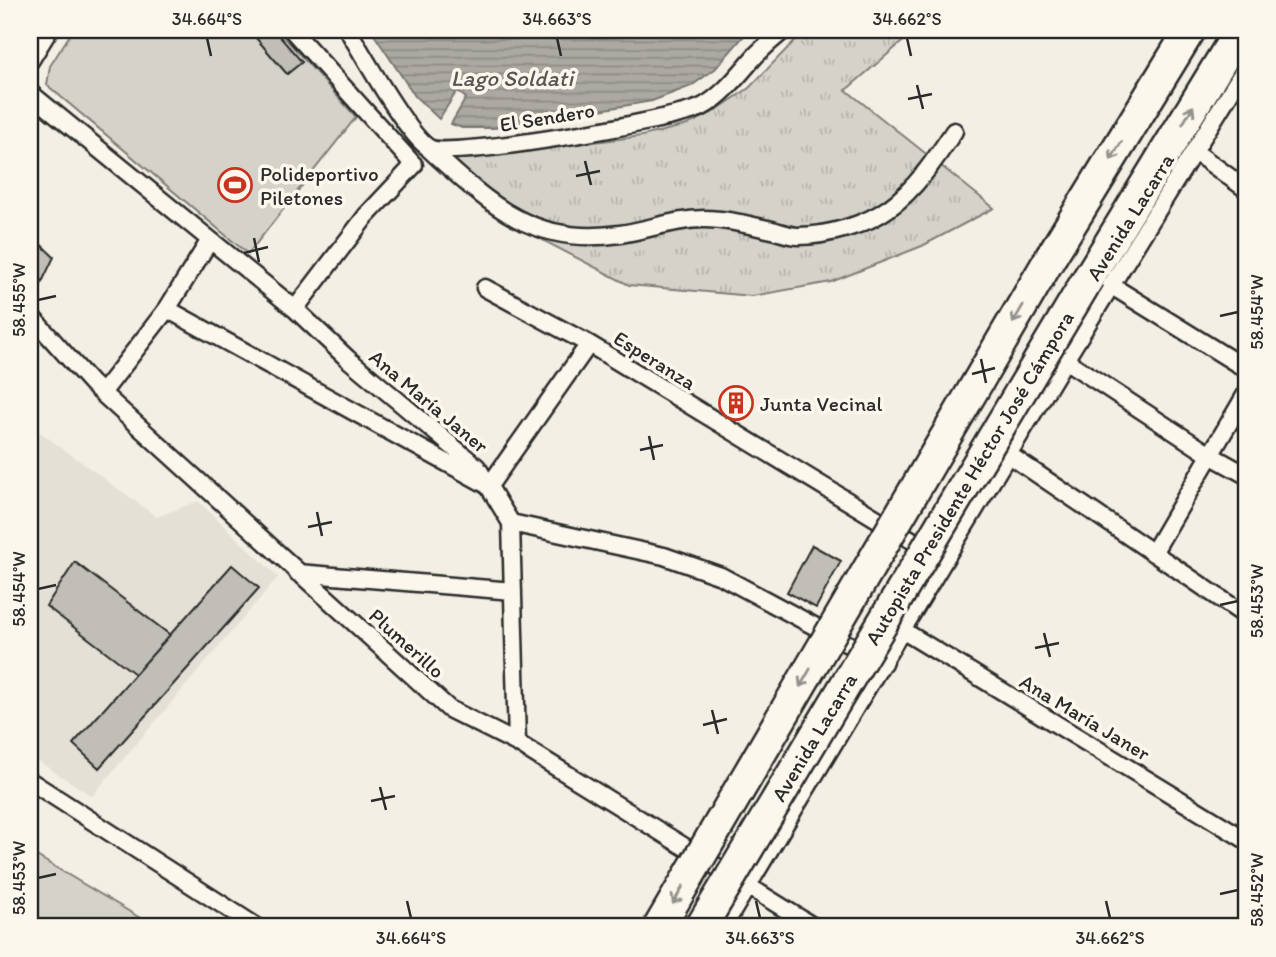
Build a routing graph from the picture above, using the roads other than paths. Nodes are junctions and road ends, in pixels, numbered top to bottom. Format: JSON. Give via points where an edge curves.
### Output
{"nodes":[{"id":1,"x":49,"y":30,"type":"edge"},
{"id":2,"x":292,"y":30,"type":"edge"},
{"id":3,"x":348,"y":30,"type":"edge"},
{"id":4,"x":784,"y":30,"type":"edge"},
{"id":5,"x":1190,"y":30,"type":"edge"},
{"id":6,"x":1240,"y":30,"type":"edge"},
{"id":7,"x":30,"y":61,"type":"edge"},
{"id":8,"x":1246,"y":67,"type":"edge"},
{"id":9,"x":30,"y":93,"type":"edge"},
{"id":10,"x":954,"y":131,"type":"dead end"},
{"id":11,"x":429,"y":149,"type":"junction"},
{"id":12,"x":1195,"y":152,"type":"junction"},
{"id":13,"x":1246,"y":189,"type":"edge"},
{"id":14,"x":210,"y":240,"type":"junction"},
{"id":15,"x":1100,"y":282,"type":"junction"},
{"id":16,"x":485,"y":288,"type":"dead end"},
{"id":17,"x":167,"y":309,"type":"junction"},
{"id":18,"x":295,"y":309,"type":"junction"},
{"id":19,"x":30,"y":315,"type":"edge"},
{"id":20,"x":589,"y":344,"type":"junction"},
{"id":21,"x":1065,"y":360,"type":"junction"},
{"id":22,"x":1246,"y":369,"type":"edge"},
{"id":23,"x":102,"y":393,"type":"junction"},
{"id":24,"x":1246,"y":394,"type":"edge"},
{"id":25,"x":1008,"y":454,"type":"junction"},
{"id":26,"x":1210,"y":455,"type":"junction"},
{"id":27,"x":1246,"y":475,"type":"edge"},
{"id":28,"x":489,"y":486,"type":"junction"},
{"id":29,"x":511,"y":523,"type":"junction"},
{"id":30,"x":1153,"y":553,"type":"junction"},
{"id":31,"x":944,"y":559,"type":"junction"},
{"id":32,"x":298,"y":573,"type":"junction"},
{"id":33,"x":513,"y":591,"type":"junction"},
{"id":34,"x":1246,"y":616,"type":"edge"},
{"id":35,"x":902,"y":630,"type":"junction"},
{"id":36,"x":883,"y":663,"type":"junction"},
{"id":37,"x":517,"y":743,"type":"junction"},
{"id":38,"x":30,"y":781,"type":"edge"},
{"id":39,"x":1246,"y":840,"type":"edge"},
{"id":40,"x":748,"y":885,"type":"junction"},
{"id":41,"x":1246,"y":922,"type":"edge"},
{"id":42,"x":257,"y":927,"type":"edge"},
{"id":43,"x":659,"y":927,"type":"edge"},
{"id":44,"x":701,"y":927,"type":"edge"},
{"id":45,"x":723,"y":927,"type":"edge"},
{"id":46,"x":814,"y":927,"type":"edge"},
{"id":47,"x":1242,"y":927,"type":"edge"}],
"edges":[{"from":1,"to":7,"type":"street"},
{"from":2,"to":18,"type":"street","via":[[414,165],[366,216]]},
{"from":3,"to":11,"type":"street","via":[[409,127]]},
{"from":4,"to":11,"type":"street","name":"El Sendero","via":[[702,107],[637,123],[473,150]]},
{"from":5,"to":43,"type":"highway","name":"Autopista Presidente Héctor José Cámpora","one_way":true,"bridge":true,"via":[[1052,255]]},
{"from":15,"to":6,"type":"highway","name":"Autopista Presidente Héctor José Cámpora","one_way":true},
{"from":8,"to":12,"type":"street","name":"Avenida Lacarra"},
{"from":9,"to":14,"type":"street","name":"Ana María Janer"},
{"from":10,"to":11,"type":"street","via":[[889,208],[846,229],[797,236],[708,219],[686,219],[616,235],[546,232],[497,206]]},
{"from":12,"to":13,"type":"street"},
{"from":12,"to":15,"type":"street","name":"Avenida Lacarra"},
{"from":14,"to":17,"type":"street"},
{"from":14,"to":18,"type":"street","name":"Ana María Janer"},
{"from":15,"to":21,"type":"street","name":"Avenida Lacarra"},
{"from":15,"to":22,"type":"street"},
{"from":15,"to":44,"type":"highway","name":"Autopista Presidente Héctor José Cámpora","bridge":true},
{"from":16,"to":20,"type":"street","name":"Esperanza"},
{"from":17,"to":23,"type":"street"},
{"from":17,"to":28,"type":"street"},
{"from":18,"to":28,"type":"street","name":"Ana María Janer","via":[[477,467]]},
{"from":19,"to":23,"type":"street","name":"Plumerillo"},
{"from":20,"to":28,"type":"street"},
{"from":20,"to":31,"type":"street","name":"Esperanza"},
{"from":21,"to":25,"type":"street","name":"Avenida Lacarra"},
{"from":21,"to":26,"type":"street"},
{"from":23,"to":32,"type":"street","name":"Plumerillo"},
{"from":24,"to":26,"type":"street"},
{"from":25,"to":30,"type":"street"},
{"from":25,"to":31,"type":"street","name":"Avenida Lacarra"},
{"from":26,"to":27,"type":"street"},
{"from":26,"to":30,"type":"street"},
{"from":28,"to":29,"type":"street","name":"Ana María Janer"},
{"from":29,"to":33,"type":"street"},
{"from":29,"to":36,"type":"street","via":[[664,556],[721,576]]},
{"from":30,"to":34,"type":"street"},
{"from":31,"to":35,"type":"street","name":"Avenida Lacarra"},
{"from":32,"to":33,"type":"street"},
{"from":32,"to":37,"type":"street","name":"Plumerillo","via":[[449,709]]},
{"from":33,"to":37,"type":"street"},
{"from":35,"to":36,"type":"street","name":"Avenida Lacarra"},
{"from":35,"to":39,"type":"street","name":"Ana María Janer"},
{"from":36,"to":40,"type":"street","name":"Avenida Lacarra"},
{"from":37,"to":40,"type":"street","name":"Plumerillo"},
{"from":38,"to":42,"type":"street"},
{"from":40,"to":45,"type":"street","name":"Avenida Lacarra"},
{"from":40,"to":46,"type":"street","name":"Plumerillo"},
{"from":41,"to":47,"type":"street"}]}
